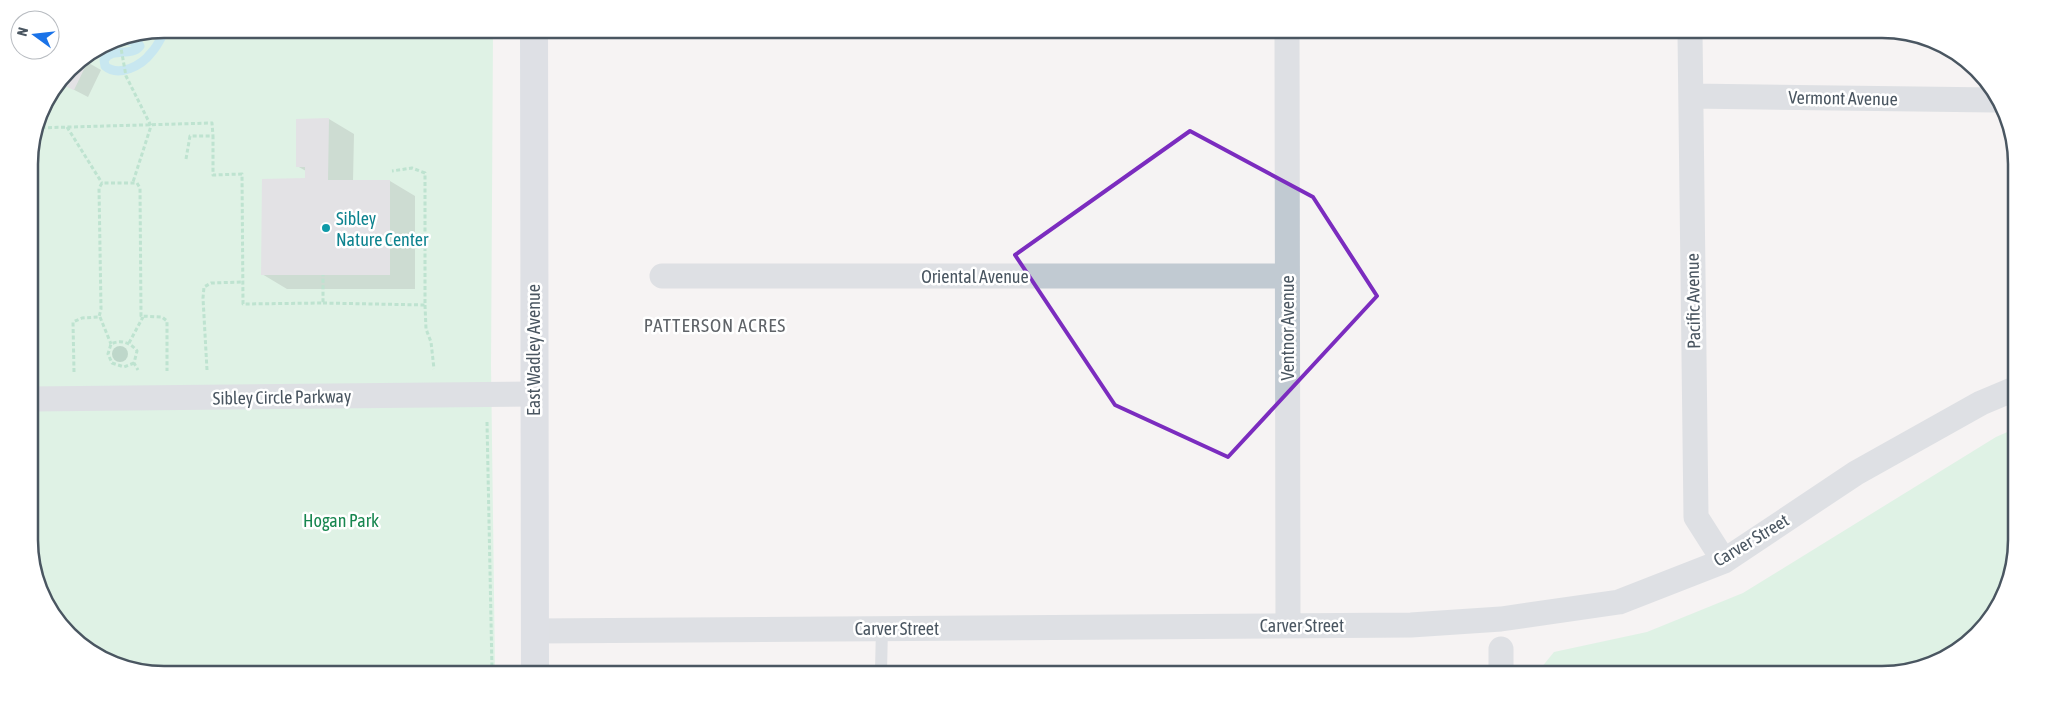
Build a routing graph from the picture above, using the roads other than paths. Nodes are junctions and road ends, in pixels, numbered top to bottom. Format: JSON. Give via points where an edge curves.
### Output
{"nodes":[{"id":1,"x":534,"y":38,"type":"edge"},
{"id":2,"x":1287,"y":38,"type":"edge"},
{"id":3,"x":1690,"y":38,"type":"edge"},
{"id":4,"x":1691,"y":96,"type":"junction"},
{"id":5,"x":1990,"y":100,"type":"edge"},
{"id":6,"x":662,"y":276,"type":"dead end"},
{"id":7,"x":1287,"y":276,"type":"junction"},
{"id":8,"x":2008,"y":392,"type":"edge"},
{"id":9,"x":533,"y":394,"type":"junction"},
{"id":10,"x":38,"y":399,"type":"edge"},
{"id":11,"x":1724,"y":560,"type":"junction"},
{"id":12,"x":1288,"y":625,"type":"junction"},
{"id":13,"x":882,"y":628,"type":"junction"},
{"id":14,"x":535,"y":631,"type":"junction"},
{"id":15,"x":535,"y":666,"type":"edge"},
{"id":16,"x":881,"y":666,"type":"edge"}],
"edges":[{"from":1,"to":9,"type":"main road","name":"East Wadley Avenue"},
{"from":2,"to":7,"type":"street","name":"Ventnor Avenue"},
{"from":3,"to":4,"type":"street","name":"Pacific Avenue"},
{"from":4,"to":5,"type":"street","name":"Vermont Avenue"},
{"from":4,"to":11,"type":"street","name":"Pacific Avenue","via":[[1696,517]]},
{"from":6,"to":7,"type":"street","name":"Oriental Avenue"},
{"from":7,"to":12,"type":"street","name":"Ventnor Avenue"},
{"from":8,"to":11,"type":"street","name":"Carver Street","via":[[1981,403],[1856,473]]},
{"from":9,"to":10,"type":"street","name":"Sibley Circle Parkway"},
{"from":9,"to":14,"type":"main road","name":"East Wadley Avenue"},
{"from":11,"to":12,"type":"street","name":"Carver Street","via":[[1618,602],[1511,618],[1411,624]]},
{"from":12,"to":13,"type":"street","name":"Carver Street"},
{"from":13,"to":14,"type":"street","name":"Carver Street"},
{"from":13,"to":16,"type":"lane"},
{"from":14,"to":15,"type":"main road","name":"East Wadley Avenue"}]}
